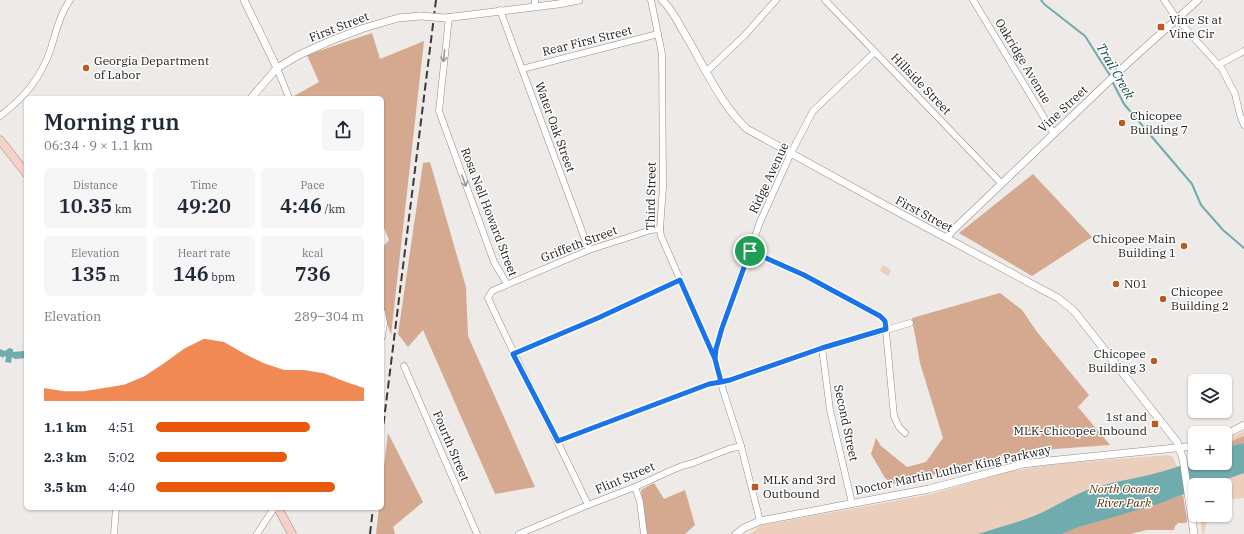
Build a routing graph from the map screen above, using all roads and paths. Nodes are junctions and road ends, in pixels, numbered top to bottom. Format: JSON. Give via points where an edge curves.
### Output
{"nodes":[{"id":1,"x":70,"y":0,"type":"edge"},
{"id":2,"x":244,"y":0,"type":"edge"},
{"id":3,"x":579,"y":0,"type":"edge"},
{"id":4,"x":651,"y":0,"type":"edge"},
{"id":5,"x":662,"y":0,"type":"edge"},
{"id":6,"x":776,"y":0,"type":"edge"},
{"id":7,"x":825,"y":0,"type":"edge"},
{"id":8,"x":974,"y":0,"type":"edge"},
{"id":9,"x":1164,"y":0,"type":"edge"},
{"id":10,"x":1198,"y":0,"type":"edge"},
{"id":11,"x":535,"y":3,"type":"edge"},
{"id":12,"x":500,"y":10,"type":"junction"},
{"id":13,"x":447,"y":18,"type":"junction"},
{"id":14,"x":1177,"y":19,"type":"junction"},
{"id":15,"x":658,"y":34,"type":"junction"},
{"id":16,"x":1244,"y":51,"type":"edge"},
{"id":17,"x":875,"y":52,"type":"junction"},
{"id":18,"x":1218,"y":64,"type":"junction"},
{"id":19,"x":277,"y":68,"type":"junction"},
{"id":20,"x":522,"y":69,"type":"junction"},
{"id":21,"x":707,"y":71,"type":"junction"},
{"id":22,"x":253,"y":96,"type":"edge"},
{"id":23,"x":289,"y":96,"type":"edge"},
{"id":24,"x":0,"y":116,"type":"edge"},
{"id":25,"x":1244,"y":125,"type":"edge"},
{"id":26,"x":1054,"y":134,"type":"junction"},
{"id":27,"x":0,"y":140,"type":"edge"},
{"id":28,"x":792,"y":153,"type":"junction"},
{"id":29,"x":24,"y":170,"type":"edge"},
{"id":30,"x":1000,"y":183,"type":"junction"},
{"id":31,"x":660,"y":229,"type":"junction"},
{"id":32,"x":947,"y":238,"type":"junction"},
{"id":33,"x":589,"y":250,"type":"junction"},
{"id":34,"x":750,"y":251,"type":"junction"},
{"id":35,"x":680,"y":280,"type":"junction"},
{"id":36,"x":507,"y":284,"type":"junction"},
{"id":37,"x":910,"y":323,"type":"dead end"},
{"id":38,"x":886,"y":329,"type":"junction"},
{"id":39,"x":822,"y":348,"type":"junction"},
{"id":40,"x":513,"y":354,"type":"junction"},
{"id":41,"x":715,"y":359,"type":"junction"},
{"id":42,"x":404,"y":366,"type":"dead end"},
{"id":43,"x":721,"y":382,"type":"junction"},
{"id":44,"x":1244,"y":425,"type":"edge"},
{"id":45,"x":1232,"y":431,"type":"edge"},
{"id":46,"x":905,"y":433,"type":"dead end"},
{"id":47,"x":558,"y":441,"type":"junction"},
{"id":48,"x":741,"y":446,"type":"junction"},
{"id":49,"x":1188,"y":447,"type":"edge"},
{"id":50,"x":1179,"y":448,"type":"junction"},
{"id":51,"x":635,"y":487,"type":"junction"},
{"id":52,"x":852,"y":503,"type":"junction"},
{"id":53,"x":588,"y":505,"type":"junction"},
{"id":54,"x":116,"y":510,"type":"edge"},
{"id":55,"x":273,"y":510,"type":"edge"},
{"id":56,"x":279,"y":510,"type":"edge"},
{"id":57,"x":760,"y":521,"type":"junction"},
{"id":58,"x":114,"y":534,"type":"edge"},
{"id":59,"x":257,"y":534,"type":"edge"},
{"id":60,"x":292,"y":534,"type":"edge"},
{"id":61,"x":477,"y":534,"type":"edge"},
{"id":62,"x":519,"y":534,"type":"edge"},
{"id":63,"x":644,"y":534,"type":"edge"},
{"id":64,"x":736,"y":534,"type":"edge"},
{"id":65,"x":1194,"y":534,"type":"edge"}],
"edges":[{"from":1,"to":24,"type":"street","via":[[59,23],[45,65],[36,81]]},
{"from":2,"to":19,"type":"street"},
{"from":3,"to":11,"type":"street","name":"First Street"},
{"from":4,"to":15,"type":"street","name":"Third Street"},
{"from":5,"to":21,"type":"street","name":"First Street"},
{"from":6,"to":21,"type":"street","via":[[745,35]]},
{"from":7,"to":17,"type":"street","name":"Hillside Street"},
{"from":8,"to":26,"type":"street","name":"Oakridge Avenue"},
{"from":9,"to":14,"type":"street"},
{"from":10,"to":14,"type":"street","name":"Vine Street"},
{"from":11,"to":12,"type":"street","name":"First Street"},
{"from":12,"to":13,"type":"street","name":"First Street"},
{"from":12,"to":20,"type":"street","name":"Water Oak Street"},
{"from":13,"to":19,"type":"street","name":"First Street","bridge":true,"via":[[398,18],[360,29],[310,50]]},
{"from":13,"to":36,"type":"street","name":"Rosa Nell Howard Street","one_way":true,"via":[[438,112],[494,262]]},
{"from":14,"to":18,"type":"street"},
{"from":14,"to":26,"type":"street","name":"Vine Street"},
{"from":15,"to":20,"type":"street","name":"Rear First Street"},
{"from":15,"to":31,"type":"street","name":"Third Street","via":[[662,54],[663,133]]},
{"from":16,"to":18,"type":"street"},
{"from":17,"to":28,"type":"street","name":"Ridge Avenue","via":[[814,111]]},
{"from":17,"to":30,"type":"street","name":"Hillside Street"},
{"from":18,"to":25,"type":"street","via":[[1235,94]]},
{"from":19,"to":22,"type":"street"},
{"from":19,"to":23,"type":"street"},
{"from":20,"to":33,"type":"street","name":"Water Oak Street"},
{"from":21,"to":28,"type":"street","name":"First Street","via":[[737,120],[756,134]]},
{"from":26,"to":30,"type":"street","name":"Vine Street"},
{"from":27,"to":29,"type":"main road"},
{"from":28,"to":32,"type":"street","name":"First Street"},
{"from":28,"to":34,"type":"street","name":"Ridge Avenue","via":[[760,222]]},
{"from":30,"to":32,"type":"street","name":"Vine Street"},
{"from":31,"to":33,"type":"street","name":"Griffeth Street"},
{"from":31,"to":35,"type":"street","name":"Third Street","via":[[662,241]]},
{"from":32,"to":50,"type":"street","name":"First Street","via":[[1065,303],[1074,311],[1177,442]]},
{"from":33,"to":36,"type":"street","name":"Griffeth Street"},
{"from":34,"to":38,"type":"street","via":[[804,275],[880,316],[885,321]]},
{"from":34,"to":41,"type":"street","name":"Ridge Avenue","via":[[722,328]]},
{"from":35,"to":40,"type":"street"},
{"from":35,"to":41,"type":"street","name":"Third Street"},
{"from":36,"to":40,"type":"street","name":"Rosa Nell Howard Street","via":[[492,291],[488,298]]},
{"from":37,"to":38,"type":"street"},
{"from":38,"to":39,"type":"street"},
{"from":38,"to":46,"type":"street","via":[[894,416]]},
{"from":39,"to":43,"type":"street"},
{"from":39,"to":52,"type":"street","name":"Second Street","via":[[830,410]]},
{"from":40,"to":47,"type":"street","name":"Rosa Nell Howard Street"},
{"from":41,"to":43,"type":"street","name":"Third Street"},
{"from":42,"to":61,"type":"street","name":"Fourth Street"},
{"from":43,"to":47,"type":"street","via":[[709,384]]},
{"from":43,"to":48,"type":"street","name":"Third Street"},
{"from":44,"to":45,"type":"street"},
{"from":47,"to":53,"type":"street","name":"Rosa Nell Howard Street"},
{"from":48,"to":51,"type":"street","name":"Flint Street","via":[[682,466]]},
{"from":48,"to":57,"type":"street","name":"Third Street"},
{"from":49,"to":50,"type":"street","name":"Doctor Martin Luther King Parkway"},
{"from":50,"to":52,"type":"street","name":"Doctor Martin Luther King Parkway","via":[[1023,464],[929,489]]},
{"from":50,"to":65,"type":"street","name":"First Street","via":[[1183,459]]},
{"from":51,"to":53,"type":"street","name":"Flint Street"},
{"from":51,"to":63,"type":"street","via":[[640,502]]},
{"from":52,"to":57,"type":"street","name":"Doctor Martin Luther King Parkway"},
{"from":53,"to":62,"type":"street","name":"Flint Street"},
{"from":54,"to":58,"type":"street"},
{"from":55,"to":59,"type":"street"},
{"from":56,"to":60,"type":"main road"},
{"from":57,"to":64,"type":"street","name":"Doctor Martin Luther King Parkway"}]}
